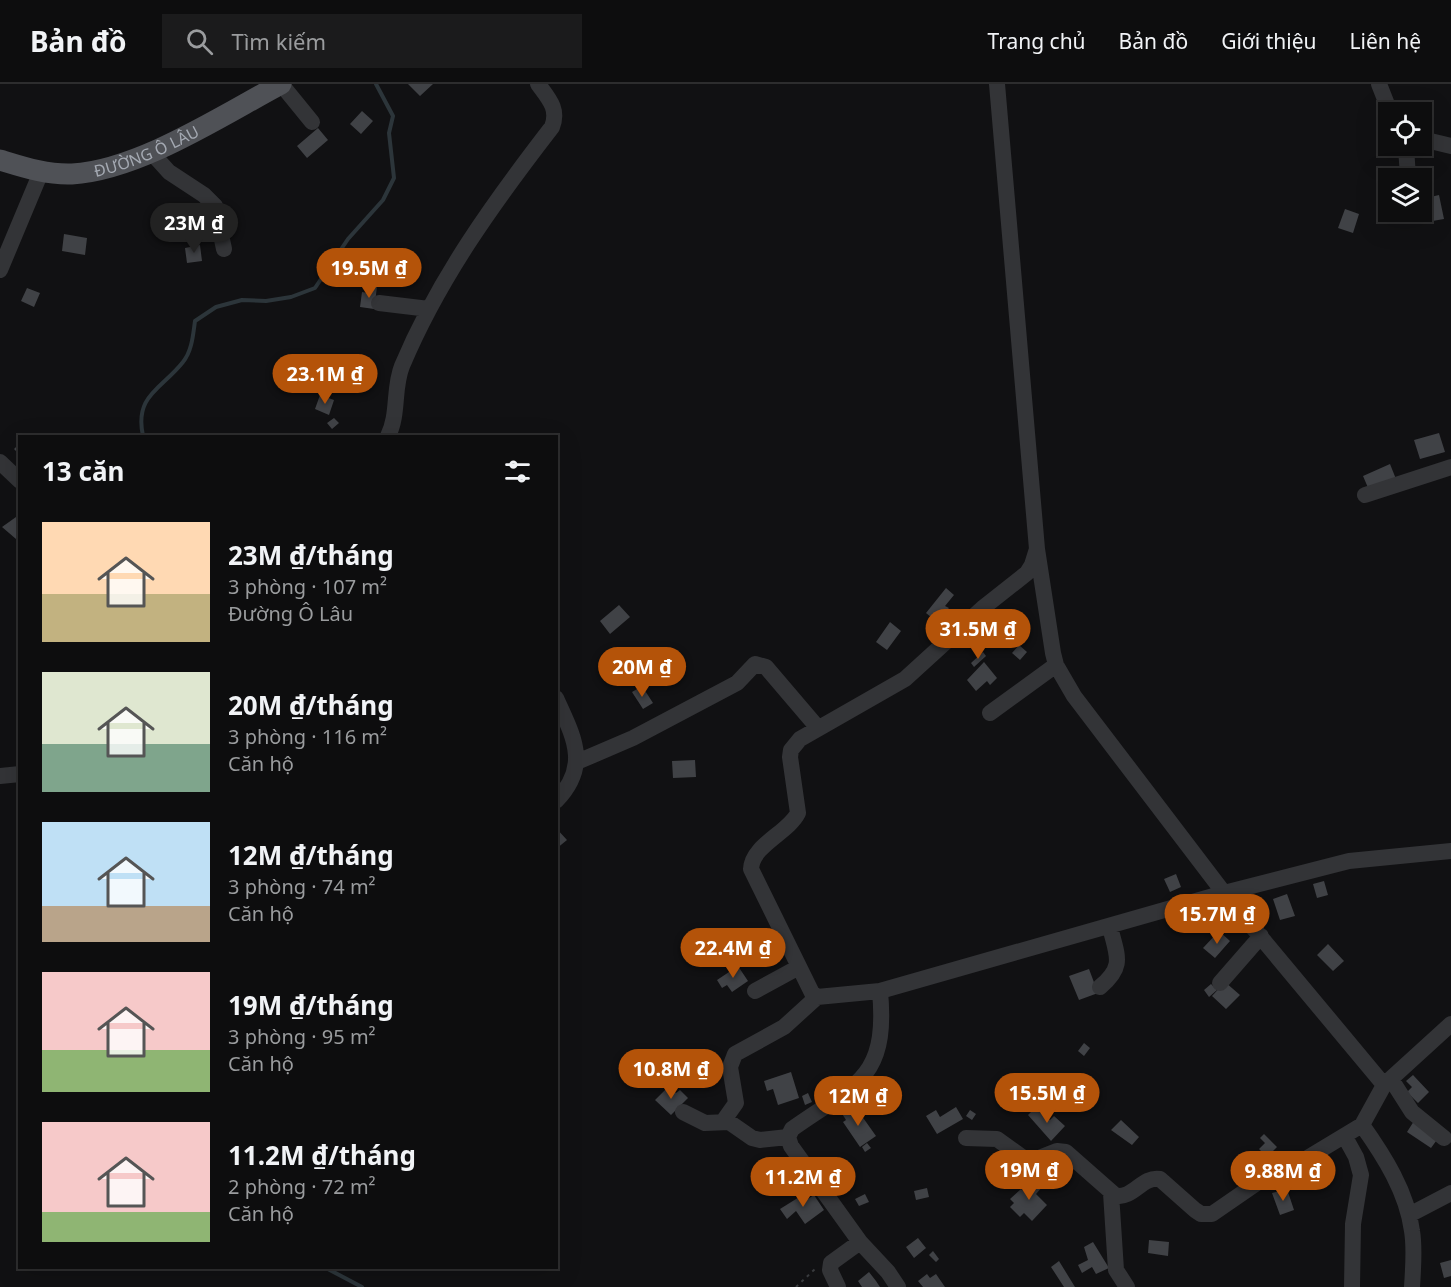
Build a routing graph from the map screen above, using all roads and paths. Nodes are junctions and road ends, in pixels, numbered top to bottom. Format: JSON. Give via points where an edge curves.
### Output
{"nodes":[{"id":1,"x":281,"y":84,"type":"edge"},
{"id":2,"x":538,"y":84,"type":"edge"},
{"id":3,"x":997,"y":84,"type":"edge"},
{"id":4,"x":1379,"y":84,"type":"edge"},
{"id":5,"x":1386,"y":102,"type":"edge"},
{"id":6,"x":312,"y":122,"type":"dead end"},
{"id":7,"x":1432,"y":141,"type":"edge"},
{"id":8,"x":1451,"y":146,"type":"edge"},
{"id":9,"x":150,"y":151,"type":"junction"},
{"id":10,"x":0,"y":160,"type":"edge"},
{"id":11,"x":41,"y":172,"type":"junction"},
{"id":12,"x":224,"y":249,"type":"dead end"},
{"id":13,"x":0,"y":270,"type":"edge"},
{"id":14,"x":379,"y":303,"type":"dead end"},
{"id":15,"x":429,"y":309,"type":"junction"},
{"id":16,"x":388,"y":435,"type":"edge"},
{"id":17,"x":0,"y":462,"type":"edge"},
{"id":18,"x":1451,"y":467,"type":"edge"},
{"id":19,"x":18,"y":479,"type":"edge"},
{"id":20,"x":1365,"y":495,"type":"dead end"},
{"id":21,"x":1037,"y":549,"type":"junction"},
{"id":22,"x":1056,"y":665,"type":"junction"},
{"id":23,"x":558,"y":703,"type":"edge"},
{"id":24,"x":990,"y":713,"type":"dead end"},
{"id":25,"x":818,"y":728,"type":"junction"},
{"id":26,"x":577,"y":762,"type":"junction"},
{"id":27,"x":18,"y":774,"type":"edge"},
{"id":28,"x":0,"y":776,"type":"edge"},
{"id":29,"x":558,"y":799,"type":"edge"},
{"id":30,"x":1451,"y":851,"type":"edge"},
{"id":31,"x":1224,"y":893,"type":"junction"},
{"id":32,"x":1110,"y":927,"type":"junction"},
{"id":33,"x":1261,"y":936,"type":"junction"},
{"id":34,"x":799,"y":967,"type":"junction"},
{"id":35,"x":1220,"y":983,"type":"dead end"},
{"id":36,"x":1100,"y":987,"type":"dead end"},
{"id":37,"x":880,"y":990,"type":"junction"},
{"id":38,"x":755,"y":991,"type":"dead end"},
{"id":39,"x":817,"y":997,"type":"junction"},
{"id":40,"x":1451,"y":1024,"type":"edge"},
{"id":41,"x":1388,"y":1082,"type":"junction"},
{"id":42,"x":682,"y":1112,"type":"dead end"},
{"id":43,"x":724,"y":1120,"type":"junction"},
{"id":44,"x":1362,"y":1125,"type":"junction"},
{"id":45,"x":788,"y":1137,"type":"junction"},
{"id":46,"x":1346,"y":1137,"type":"junction"},
{"id":47,"x":966,"y":1138,"type":"dead end"},
{"id":48,"x":1444,"y":1138,"type":"dead end"},
{"id":49,"x":1111,"y":1193,"type":"junction"},
{"id":50,"x":1451,"y":1193,"type":"edge"},
{"id":51,"x":1409,"y":1215,"type":"junction"},
{"id":52,"x":860,"y":1242,"type":"junction"},
{"id":53,"x":1119,"y":1284,"type":"edge"},
{"id":54,"x":838,"y":1287,"type":"edge"},
{"id":55,"x":898,"y":1287,"type":"edge"},
{"id":56,"x":1352,"y":1287,"type":"edge"},
{"id":57,"x":1412,"y":1287,"type":"edge"}],
"edges":[{"from":1,"to":6,"type":"street"},
{"from":1,"to":9,"type":"main road","name":"ĐƯỜNG Ô LÂU"},
{"from":2,"to":15,"type":"street","via":[[556,112],[552,127],[488,212]]},
{"from":3,"to":21,"type":"street"},
{"from":4,"to":5,"type":"street"},
{"from":7,"to":8,"type":"street"},
{"from":9,"to":11,"type":"main road","name":"ĐƯỜNG Ô LÂU","via":[[103,170]]},
{"from":9,"to":12,"type":"street","via":[[169,172],[215,206]]},
{"from":10,"to":11,"type":"main road","name":"ĐƯỜNG Ô LÂU"},
{"from":11,"to":13,"type":"street"},
{"from":14,"to":15,"type":"street"},
{"from":15,"to":16,"type":"street","via":[[401,367],[394,422]]},
{"from":17,"to":19,"type":"street"},
{"from":18,"to":20,"type":"street"},
{"from":21,"to":22,"type":"street"},
{"from":21,"to":25,"type":"street","via":[[1027,573],[905,679]]},
{"from":22,"to":24,"type":"street"},
{"from":22,"to":31,"type":"street","via":[[1074,696]]},
{"from":23,"to":26,"type":"street","via":[[574,740]]},
{"from":25,"to":26,"type":"street","via":[[766,667],[755,664],[737,683],[633,738]]},
{"from":25,"to":34,"type":"street","via":[[800,738],[791,750],[798,813],[751,864]]},
{"from":26,"to":29,"type":"street","via":[[571,783]]},
{"from":27,"to":28,"type":"street"},
{"from":30,"to":31,"type":"street","via":[[1349,861]]},
{"from":31,"to":32,"type":"street"},
{"from":31,"to":33,"type":"street"},
{"from":32,"to":36,"type":"street","via":[[1118,966],[1113,977]]},
{"from":32,"to":37,"type":"street"},
{"from":33,"to":35,"type":"street"},
{"from":33,"to":41,"type":"street"},
{"from":34,"to":38,"type":"street"},
{"from":34,"to":39,"type":"street"},
{"from":37,"to":39,"type":"street"},
{"from":37,"to":45,"type":"street","via":[[881,1036],[870,1068],[859,1081],[792,1129]]},
{"from":39,"to":43,"type":"street","via":[[784,1027],[735,1054],[730,1067],[736,1103]]},
{"from":40,"to":41,"type":"street"},
{"from":41,"to":44,"type":"street"},
{"from":41,"to":48,"type":"street","via":[[1412,1112]]},
{"from":42,"to":43,"type":"street","via":[[705,1123]]},
{"from":43,"to":45,"type":"street","via":[[760,1140]]},
{"from":44,"to":46,"type":"street"},
{"from":44,"to":51,"type":"street","via":[[1386,1161]]},
{"from":45,"to":52,"type":"street"},
{"from":46,"to":49,"type":"street","via":[[1269,1174],[1212,1214],[1195,1210],[1160,1179],[1149,1179],[1121,1197]]},
{"from":46,"to":56,"type":"street","via":[[1361,1175],[1353,1224]]},
{"from":47,"to":49,"type":"street","via":[[998,1139],[1029,1162],[1057,1151],[1066,1152]]},
{"from":49,"to":53,"type":"street"},
{"from":50,"to":51,"type":"street"},
{"from":51,"to":57,"type":"street","via":[[1413,1233]]},
{"from":52,"to":54,"type":"street","via":[[831,1263]]},
{"from":52,"to":55,"type":"street"}]}
